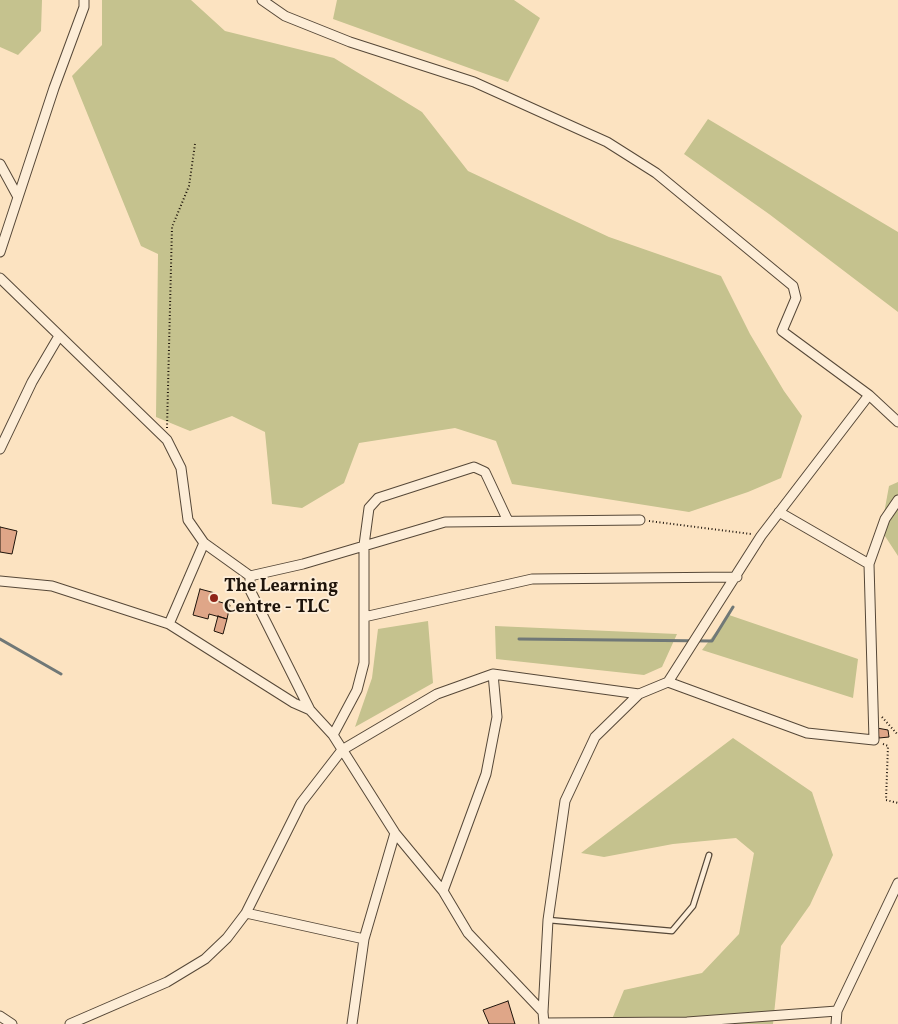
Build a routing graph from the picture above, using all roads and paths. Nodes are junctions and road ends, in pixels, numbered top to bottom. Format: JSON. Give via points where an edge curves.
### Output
{"nodes":[{"id":1,"x":84,"y":0,"type":"edge"},
{"id":2,"x":262,"y":0,"type":"edge"},
{"id":3,"x":195,"y":144,"type":"dead end"},
{"id":4,"x":0,"y":164,"type":"edge"},
{"id":5,"x":18,"y":197,"type":"junction"},
{"id":6,"x":0,"y":252,"type":"edge"},
{"id":7,"x":0,"y":278,"type":"edge"},
{"id":8,"x":60,"y":336,"type":"junction"},
{"id":9,"x":869,"y":395,"type":"junction"},
{"id":10,"x":898,"y":422,"type":"edge"},
{"id":11,"x":167,"y":440,"type":"junction"},
{"id":12,"x":0,"y":449,"type":"edge"},
{"id":13,"x":898,"y":500,"type":"edge"},
{"id":14,"x":778,"y":512,"type":"junction"},
{"id":15,"x":640,"y":520,"type":"joint"},
{"id":16,"x":508,"y":521,"type":"junction"},
{"id":17,"x":761,"y":536,"type":"junction"},
{"id":18,"x":204,"y":544,"type":"junction"},
{"id":19,"x":364,"y":545,"type":"junction"},
{"id":20,"x":869,"y":564,"type":"junction"},
{"id":21,"x":250,"y":576,"type":"junction"},
{"id":22,"x":737,"y":576,"type":"junction"},
{"id":23,"x":0,"y":581,"type":"edge"},
{"id":24,"x":364,"y":617,"type":"junction"},
{"id":25,"x":169,"y":624,"type":"junction"},
{"id":26,"x":493,"y":674,"type":"junction"},
{"id":27,"x":668,"y":682,"type":"junction"},
{"id":28,"x":639,"y":694,"type":"junction"},
{"id":29,"x":873,"y":708,"type":"junction"},
{"id":30,"x":310,"y":710,"type":"junction"},
{"id":31,"x":333,"y":735,"type":"junction"},
{"id":32,"x":898,"y":735,"type":"edge"},
{"id":33,"x":874,"y":740,"type":"junction"},
{"id":34,"x":342,"y":750,"type":"junction"},
{"id":35,"x":898,"y":803,"type":"edge"},
{"id":36,"x":395,"y":833,"type":"junction"},
{"id":37,"x":710,"y":855,"type":"dead end"},
{"id":38,"x":898,"y":883,"type":"edge"},
{"id":39,"x":443,"y":892,"type":"junction"},
{"id":40,"x":246,"y":913,"type":"junction"},
{"id":41,"x":548,"y":920,"type":"junction"},
{"id":42,"x":364,"y":939,"type":"junction"},
{"id":43,"x":837,"y":1011,"type":"junction"},
{"id":44,"x":543,"y":1012,"type":"junction"},
{"id":45,"x":0,"y":1016,"type":"edge"},
{"id":46,"x":12,"y":1024,"type":"edge"},
{"id":47,"x":70,"y":1024,"type":"edge"},
{"id":48,"x":352,"y":1024,"type":"edge"},
{"id":49,"x":544,"y":1024,"type":"edge"},
{"id":50,"x":836,"y":1024,"type":"edge"}],
"edges":[{"from":1,"to":5,"type":"street"},
{"from":2,"to":9,"type":"street","via":[[285,16],[350,42],[474,82],[607,142],[656,173],[793,286],[796,298],[782,331]]},
{"from":3,"to":11,"type":"path","via":[[189,186],[172,226]]},
{"from":4,"to":5,"type":"street"},
{"from":5,"to":6,"type":"street"},
{"from":7,"to":8,"type":"street"},
{"from":8,"to":11,"type":"street"},
{"from":8,"to":12,"type":"street","via":[[32,382]]},
{"from":9,"to":10,"type":"street"},
{"from":9,"to":14,"type":"street"},
{"from":11,"to":18,"type":"street","via":[[181,468],[188,520]]},
{"from":13,"to":20,"type":"street","via":[[885,519]]},
{"from":14,"to":17,"type":"street"},
{"from":14,"to":20,"type":"street"},
{"from":15,"to":16,"type":"street"},
{"from":15,"to":17,"type":"path"},
{"from":16,"to":19,"type":"street","via":[[445,522]]},
{"from":16,"to":19,"type":"street","via":[[485,472],[474,466],[378,498],[369,508]]},
{"from":17,"to":22,"type":"street"},
{"from":18,"to":21,"type":"street"},
{"from":18,"to":25,"type":"street"},
{"from":19,"to":21,"type":"street"},
{"from":19,"to":24,"type":"street"},
{"from":20,"to":29,"type":"street"},
{"from":21,"to":30,"type":"street","via":[[250,590]]},
{"from":22,"to":24,"type":"street","via":[[532,579]]},
{"from":22,"to":27,"type":"street"},
{"from":23,"to":25,"type":"street","via":[[52,586]]},
{"from":24,"to":31,"type":"street","via":[[362,672],[357,690]]},
{"from":25,"to":30,"type":"street"},
{"from":26,"to":28,"type":"street"},
{"from":26,"to":34,"type":"street","via":[[437,694]]},
{"from":26,"to":39,"type":"street","via":[[497,717],[486,774]]},
{"from":27,"to":28,"type":"street"},
{"from":27,"to":33,"type":"street","via":[[807,733]]},
{"from":28,"to":41,"type":"street","via":[[595,737],[565,801]]},
{"from":29,"to":32,"type":"path"},
{"from":29,"to":33,"type":"street"},
{"from":30,"to":31,"type":"street"},
{"from":31,"to":34,"type":"street"},
{"from":33,"to":35,"type":"path","via":[[888,746],[886,800]]},
{"from":34,"to":36,"type":"street"},
{"from":34,"to":40,"type":"street","via":[[301,804]]},
{"from":36,"to":39,"type":"street"},
{"from":36,"to":42,"type":"street"},
{"from":37,"to":41,"type":"lane","via":[[693,906],[672,930]]},
{"from":38,"to":43,"type":"street"},
{"from":39,"to":44,"type":"street","via":[[468,933]]},
{"from":40,"to":42,"type":"street"},
{"from":40,"to":47,"type":"street","via":[[205,959],[167,982]]},
{"from":41,"to":44,"type":"street"},
{"from":42,"to":48,"type":"street"},
{"from":43,"to":49,"type":"street","via":[[687,1022]]},
{"from":43,"to":50,"type":"street"},
{"from":44,"to":49,"type":"street"},
{"from":45,"to":46,"type":"street"}]}
